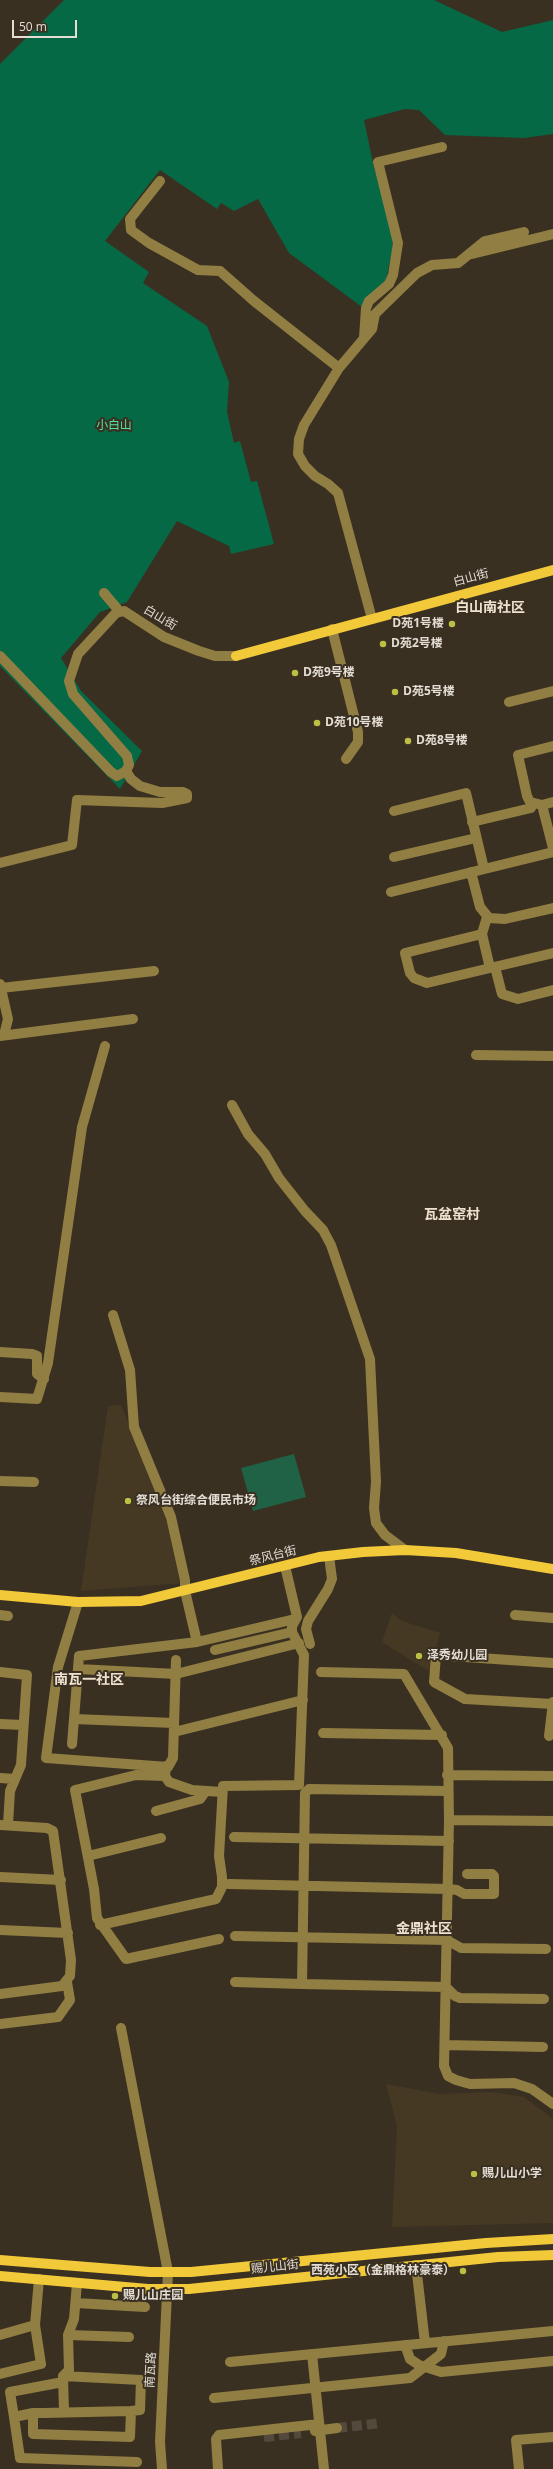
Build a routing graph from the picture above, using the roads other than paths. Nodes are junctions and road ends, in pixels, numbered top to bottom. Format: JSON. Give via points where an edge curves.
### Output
{"nodes":[{"id":1,"x":442,"y":146,"type":"dead end"},
{"id":2,"x":160,"y":181,"type":"dead end"},
{"id":3,"x":524,"y":232,"type":"dead end"},
{"id":4,"x":553,"y":234,"type":"edge"},
{"id":5,"x":470,"y":255,"type":"junction"},
{"id":6,"x":364,"y":338,"type":"junction"},
{"id":7,"x":338,"y":368,"type":"junction"},
{"id":8,"x":553,"y":570,"type":"edge"},
{"id":9,"x":104,"y":593,"type":"dead end"},
{"id":10,"x":120,"y":612,"type":"junction"},
{"id":11,"x":372,"y":619,"type":"junction"},
{"id":12,"x":332,"y":629,"type":"junction"},
{"id":13,"x":0,"y":656,"type":"edge"},
{"id":14,"x":236,"y":656,"type":"joint"},
{"id":15,"x":553,"y":690,"type":"edge"},
{"id":16,"x":509,"y":702,"type":"dead end"},
{"id":17,"x":553,"y":746,"type":"edge"},
{"id":18,"x":346,"y":759,"type":"dead end"},
{"id":19,"x":126,"y":771,"type":"junction"},
{"id":20,"x":553,"y":802,"type":"edge"},
{"id":21,"x":538,"y":804,"type":"junction"},
{"id":22,"x":394,"y":810,"type":"dead end"},
{"id":23,"x":472,"y":822,"type":"junction"},
{"id":24,"x":476,"y":838,"type":"junction"},
{"id":25,"x":553,"y":848,"type":"edge"},
{"id":26,"x":553,"y":852,"type":"edge"},
{"id":27,"x":394,"y":857,"type":"dead end"},
{"id":28,"x":0,"y":864,"type":"edge"},
{"id":29,"x":484,"y":869,"type":"junction"},
{"id":30,"x":470,"y":872,"type":"junction"},
{"id":31,"x":391,"y":892,"type":"dead end"},
{"id":32,"x":553,"y":908,"type":"edge"},
{"id":33,"x":487,"y":917,"type":"junction"},
{"id":34,"x":482,"y":934,"type":"junction"},
{"id":35,"x":553,"y":953,"type":"edge"},
{"id":36,"x":493,"y":968,"type":"junction"},
{"id":37,"x":154,"y":971,"type":"dead end"},
{"id":38,"x":1,"y":986,"type":"edge"},
{"id":39,"x":553,"y":990,"type":"edge"},
{"id":40,"x":133,"y":1019,"type":"dead end"},
{"id":41,"x":2,"y":1036,"type":"edge"},
{"id":42,"x":106,"y":1046,"type":"dead end"},
{"id":43,"x":476,"y":1055,"type":"dead end"},
{"id":44,"x":553,"y":1056,"type":"edge"},
{"id":45,"x":232,"y":1104,"type":"dead end"},
{"id":46,"x":113,"y":1315,"type":"dead end"},
{"id":47,"x":0,"y":1352,"type":"edge"},
{"id":48,"x":44,"y":1379,"type":"junction"},
{"id":49,"x":0,"y":1397,"type":"edge"},
{"id":50,"x":0,"y":1481,"type":"edge"},
{"id":51,"x":34,"y":1482,"type":"dead end"},
{"id":52,"x":405,"y":1550,"type":"junction"},
{"id":53,"x":329,"y":1556,"type":"junction"},
{"id":54,"x":285,"y":1566,"type":"junction"},
{"id":55,"x":553,"y":1569,"type":"edge"},
{"id":56,"x":185,"y":1591,"type":"junction"},
{"id":57,"x":0,"y":1595,"type":"edge"},
{"id":58,"x":78,"y":1602,"type":"junction"},
{"id":59,"x":515,"y":1615,"type":"dead end"},
{"id":60,"x":553,"y":1618,"type":"edge"},
{"id":61,"x":295,"y":1619,"type":"junction"},
{"id":62,"x":292,"y":1632,"type":"junction"},
{"id":63,"x":197,"y":1642,"type":"junction"},
{"id":64,"x":299,"y":1643,"type":"junction"},
{"id":65,"x":310,"y":1644,"type":"dead end"},
{"id":66,"x":216,"y":1650,"type":"dead end"},
{"id":67,"x":176,"y":1660,"type":"dead end"},
{"id":68,"x":553,"y":1663,"type":"edge"},
{"id":69,"x":78,"y":1669,"type":"junction"},
{"id":70,"x":0,"y":1672,"type":"edge"},
{"id":71,"x":321,"y":1672,"type":"dead end"},
{"id":72,"x":176,"y":1674,"type":"junction"},
{"id":73,"x":303,"y":1700,"type":"junction"},
{"id":74,"x":553,"y":1704,"type":"edge"},
{"id":75,"x":74,"y":1719,"type":"junction"},
{"id":76,"x":0,"y":1724,"type":"edge"},
{"id":77,"x":24,"y":1725,"type":"junction"},
{"id":78,"x":174,"y":1728,"type":"junction"},
{"id":79,"x":323,"y":1733,"type":"dead end"},
{"id":80,"x":442,"y":1735,"type":"junction"},
{"id":81,"x":549,"y":1736,"type":"dead end"},
{"id":82,"x":72,"y":1744,"type":"dead end"},
{"id":83,"x":165,"y":1771,"type":"junction"},
{"id":84,"x":447,"y":1775,"type":"junction"},
{"id":85,"x":553,"y":1776,"type":"edge"},
{"id":86,"x":0,"y":1778,"type":"edge"},
{"id":87,"x":15,"y":1779,"type":"junction"},
{"id":88,"x":447,"y":1791,"type":"junction"},
{"id":89,"x":205,"y":1792,"type":"junction"},
{"id":90,"x":222,"y":1792,"type":"junction"},
{"id":91,"x":156,"y":1810,"type":"dead end"},
{"id":92,"x":448,"y":1820,"type":"junction"},
{"id":93,"x":553,"y":1821,"type":"edge"},
{"id":94,"x":4,"y":1825,"type":"edge"},
{"id":95,"x":234,"y":1837,"type":"dead end"},
{"id":96,"x":161,"y":1838,"type":"dead end"},
{"id":97,"x":304,"y":1838,"type":"junction"},
{"id":98,"x":449,"y":1841,"type":"junction"},
{"id":99,"x":88,"y":1856,"type":"junction"},
{"id":100,"x":467,"y":1874,"type":"dead end"},
{"id":101,"x":0,"y":1877,"type":"edge"},
{"id":102,"x":61,"y":1880,"type":"junction"},
{"id":103,"x":229,"y":1884,"type":"dead end"},
{"id":104,"x":304,"y":1886,"type":"junction"},
{"id":105,"x":448,"y":1889,"type":"junction"},
{"id":106,"x":100,"y":1925,"type":"junction"},
{"id":107,"x":0,"y":1930,"type":"edge"},
{"id":108,"x":68,"y":1933,"type":"junction"},
{"id":109,"x":235,"y":1936,"type":"dead end"},
{"id":110,"x":303,"y":1937,"type":"junction"},
{"id":111,"x":219,"y":1939,"type":"dead end"},
{"id":112,"x":447,"y":1940,"type":"junction"},
{"id":113,"x":546,"y":1949,"type":"dead end"},
{"id":114,"x":67,"y":1982,"type":"junction"},
{"id":115,"x":235,"y":1982,"type":"dead end"},
{"id":116,"x":302,"y":1984,"type":"junction"},
{"id":117,"x":446,"y":1987,"type":"junction"},
{"id":118,"x":0,"y":1994,"type":"edge"},
{"id":119,"x":544,"y":2000,"type":"dead end"},
{"id":120,"x":0,"y":2024,"type":"edge"},
{"id":121,"x":121,"y":2028,"type":"dead end"},
{"id":122,"x":445,"y":2045,"type":"junction"},
{"id":123,"x":542,"y":2047,"type":"dead end"},
{"id":124,"x":553,"y":2104,"type":"edge"},
{"id":125,"x":553,"y":2239,"type":"edge"},
{"id":126,"x":553,"y":2255,"type":"edge"},
{"id":127,"x":0,"y":2260,"type":"edge"},
{"id":128,"x":416,"y":2265,"type":"junction"},
{"id":129,"x":168,"y":2272,"type":"junction"},
{"id":130,"x":0,"y":2276,"type":"edge"},
{"id":131,"x":39,"y":2279,"type":"junction"},
{"id":132,"x":77,"y":2282,"type":"junction"},
{"id":133,"x":167,"y":2289,"type":"junction"},
{"id":134,"x":76,"y":2303,"type":"junction"},
{"id":135,"x":145,"y":2307,"type":"dead end"},
{"id":136,"x":36,"y":2326,"type":"junction"},
{"id":137,"x":553,"y":2331,"type":"edge"},
{"id":138,"x":0,"y":2334,"type":"edge"},
{"id":139,"x":68,"y":2335,"type":"junction"},
{"id":140,"x":129,"y":2336,"type":"dead end"},
{"id":141,"x":444,"y":2341,"type":"junction"},
{"id":142,"x":425,"y":2343,"type":"junction"},
{"id":143,"x":405,"y":2345,"type":"junction"},
{"id":144,"x":312,"y":2354,"type":"junction"},
{"id":145,"x":553,"y":2361,"type":"edge"},
{"id":146,"x":230,"y":2362,"type":"dead end"},
{"id":147,"x":426,"y":2368,"type":"junction"},
{"id":148,"x":0,"y":2374,"type":"edge"},
{"id":149,"x":63,"y":2379,"type":"junction"},
{"id":150,"x":316,"y":2388,"type":"junction"},
{"id":151,"x":214,"y":2398,"type":"dead end"},
{"id":152,"x":131,"y":2411,"type":"junction"},
{"id":153,"x":64,"y":2412,"type":"junction"},
{"id":154,"x":33,"y":2413,"type":"junction"},
{"id":155,"x":14,"y":2417,"type":"junction"},
{"id":156,"x":320,"y":2427,"type":"junction"},
{"id":157,"x":337,"y":2428,"type":"tunnel mouth"},
{"id":158,"x":301,"y":2433,"type":"tunnel mouth"},
{"id":159,"x":553,"y":2436,"type":"edge"},
{"id":160,"x":137,"y":2462,"type":"dead end"},
{"id":161,"x":162,"y":2469,"type":"edge"},
{"id":162,"x":218,"y":2469,"type":"edge"},
{"id":163,"x":324,"y":2469,"type":"edge"},
{"id":164,"x":520,"y":2469,"type":"edge"}],
"edges":[{"from":1,"to":6,"type":"street","via":[[378,162],[398,243],[389,284],[369,301],[366,308]]},
{"from":2,"to":7,"type":"street","via":[[130,219],[131,230],[198,270],[220,270],[254,301]]},
{"from":3,"to":5,"type":"street","via":[[485,241]]},
{"from":4,"to":5,"type":"street"},
{"from":5,"to":6,"type":"street","via":[[458,263],[432,265],[417,273],[375,314],[372,329]]},
{"from":6,"to":7,"type":"street"},
{"from":7,"to":11,"type":"street","via":[[304,425],[299,439],[298,454],[315,476],[338,493]]},
{"from":8,"to":11,"type":"main road","name":"白山街"},
{"from":9,"to":10,"type":"street"},
{"from":10,"to":14,"type":"street","name":"白山街","via":[[124,611],[164,637],[199,651],[215,656]]},
{"from":10,"to":19,"type":"street","via":[[116,613],[78,654],[69,681],[73,694],[127,756],[129,765]]},
{"from":11,"to":12,"type":"main road","name":"白山街"},
{"from":12,"to":14,"type":"main road","name":"白山街"},
{"from":12,"to":18,"type":"street","via":[[358,732],[358,742]]},
{"from":13,"to":19,"type":"street","via":[[111,772],[117,776]]},
{"from":15,"to":16,"type":"street"},
{"from":17,"to":21,"type":"street","via":[[518,755],[527,796]]},
{"from":19,"to":28,"type":"street","via":[[140,786],[160,792],[183,792],[187,794],[187,798],[162,803],[77,800],[72,845]]},
{"from":20,"to":21,"type":"street"},
{"from":21,"to":23,"type":"street","via":[[531,808]]},
{"from":21,"to":25,"type":"street"},
{"from":22,"to":23,"type":"street","via":[[466,792]]},
{"from":23,"to":24,"type":"street"},
{"from":24,"to":27,"type":"street"},
{"from":24,"to":29,"type":"street"},
{"from":26,"to":29,"type":"street"},
{"from":29,"to":30,"type":"street"},
{"from":30,"to":31,"type":"street"},
{"from":30,"to":33,"type":"street","via":[[480,906]]},
{"from":32,"to":33,"type":"street","via":[[505,919]]},
{"from":33,"to":34,"type":"street"},
{"from":34,"to":36,"type":"street"},
{"from":34,"to":36,"type":"street","via":[[405,953],[410,974],[428,983]]},
{"from":35,"to":36,"type":"street"},
{"from":36,"to":39,"type":"street","via":[[502,994],[518,999]]},
{"from":37,"to":38,"type":"street"},
{"from":38,"to":41,"type":"street","via":[[8,1019]]},
{"from":40,"to":41,"type":"street"},
{"from":42,"to":48,"type":"street","via":[[82,1127]]},
{"from":43,"to":44,"type":"street"},
{"from":45,"to":52,"type":"street","via":[[248,1134],[265,1154],[279,1178],[323,1230],[330,1245],[370,1358],[376,1523],[385,1535]]},
{"from":46,"to":56,"type":"street","via":[[130,1370],[134,1427],[172,1517]]},
{"from":47,"to":48,"type":"street","via":[[37,1356],[37,1374]]},
{"from":48,"to":49,"type":"street","via":[[37,1399]]},
{"from":50,"to":51,"type":"street"},
{"from":52,"to":53,"type":"main road","name":"祭风台街"},
{"from":52,"to":55,"type":"main road","name":"祭风台街","via":[[456,1553]]},
{"from":53,"to":54,"type":"main road","name":"祭风台街"},
{"from":53,"to":65,"type":"street","via":[[332,1579],[308,1620],[306,1630]]},
{"from":54,"to":56,"type":"main road","name":"祭风台街"},
{"from":54,"to":61,"type":"street","via":[[297,1617]]},
{"from":56,"to":58,"type":"main road","name":"祭风台街","via":[[141,1601]]},
{"from":56,"to":63,"type":"street"},
{"from":57,"to":58,"type":"main road","name":"祭风台街"},
{"from":58,"to":83,"type":"street","via":[[58,1667],[46,1758]]},
{"from":59,"to":60,"type":"street"},
{"from":61,"to":62,"type":"street"},
{"from":61,"to":63,"type":"street"},
{"from":62,"to":64,"type":"street"},
{"from":62,"to":66,"type":"street"},
{"from":63,"to":69,"type":"street","via":[[79,1656]]},
{"from":64,"to":72,"type":"street"},
{"from":64,"to":73,"type":"street","via":[[304,1655]]},
{"from":67,"to":72,"type":"street"},
{"from":68,"to":74,"type":"street","via":[[436,1655],[434,1682],[464,1699]]},
{"from":69,"to":72,"type":"street"},
{"from":69,"to":75,"type":"street"},
{"from":70,"to":77,"type":"street","via":[[27,1675]]},
{"from":71,"to":80,"type":"street","via":[[404,1674]]},
{"from":72,"to":78,"type":"street"},
{"from":73,"to":78,"type":"street"},
{"from":73,"to":90,"type":"street","via":[[299,1785],[223,1786]]},
{"from":74,"to":81,"type":"street"},
{"from":75,"to":78,"type":"street"},
{"from":75,"to":82,"type":"street"},
{"from":76,"to":77,"type":"street"},
{"from":77,"to":87,"type":"street","via":[[20,1765]]},
{"from":78,"to":83,"type":"street","via":[[173,1758]]},
{"from":79,"to":80,"type":"street"},
{"from":80,"to":84,"type":"street","via":[[448,1748]]},
{"from":83,"to":89,"type":"street","via":[[169,1782]]},
{"from":83,"to":99,"type":"street","via":[[75,1790]]},
{"from":84,"to":85,"type":"street"},
{"from":84,"to":88,"type":"street"},
{"from":86,"to":87,"type":"street"},
{"from":87,"to":94,"type":"street","via":[[10,1791]]},
{"from":88,"to":92,"type":"street"},
{"from":88,"to":97,"type":"street","via":[[309,1789],[305,1793]]},
{"from":89,"to":90,"type":"street"},
{"from":89,"to":91,"type":"street","via":[[200,1799]]},
{"from":90,"to":106,"type":"street","via":[[219,1856],[222,1877],[216,1899]]},
{"from":92,"to":93,"type":"street"},
{"from":92,"to":98,"type":"street"},
{"from":94,"to":102,"type":"street","via":[[47,1828],[52,1832]]},
{"from":95,"to":97,"type":"street"},
{"from":96,"to":99,"type":"street"},
{"from":97,"to":98,"type":"street"},
{"from":97,"to":104,"type":"street"},
{"from":98,"to":105,"type":"street"},
{"from":99,"to":106,"type":"street","via":[[96,1914]]},
{"from":100,"to":105,"type":"street","via":[[492,1874],[494,1894],[464,1894]]},
{"from":101,"to":102,"type":"street"},
{"from":102,"to":108,"type":"street"},
{"from":103,"to":104,"type":"street"},
{"from":104,"to":105,"type":"street"},
{"from":104,"to":110,"type":"street"},
{"from":105,"to":112,"type":"street"},
{"from":106,"to":111,"type":"street","via":[[126,1959]]},
{"from":107,"to":108,"type":"street"},
{"from":108,"to":114,"type":"street","via":[[71,1960]]},
{"from":109,"to":110,"type":"street"},
{"from":110,"to":112,"type":"street"},
{"from":110,"to":116,"type":"street"},
{"from":112,"to":113,"type":"street","via":[[461,1948]]},
{"from":112,"to":117,"type":"street"},
{"from":114,"to":118,"type":"street","via":[[56,1988]]},
{"from":114,"to":120,"type":"street","via":[[71,1998],[58,2017]]},
{"from":115,"to":116,"type":"street"},
{"from":116,"to":117,"type":"street"},
{"from":117,"to":119,"type":"street","via":[[460,1998]]},
{"from":117,"to":122,"type":"street"},
{"from":121,"to":129,"type":"street","name":"南瓦路"},
{"from":122,"to":123,"type":"street"},
{"from":122,"to":124,"type":"street","via":[[444,2066],[448,2076],[470,2084],[514,2083],[532,2089]]},
{"from":125,"to":129,"type":"main road","name":"赐儿山街","via":[[493,2242],[191,2272]]},
{"from":126,"to":128,"type":"main road","name":"赐儿山街","via":[[498,2257]]},
{"from":127,"to":129,"type":"main road","name":"赐儿山街"},
{"from":128,"to":133,"type":"main road","name":"赐儿山街","via":[[189,2289]]},
{"from":128,"to":142,"type":"street"},
{"from":129,"to":133,"type":"street","name":"南瓦路"},
{"from":130,"to":131,"type":"main road","name":"赐儿山街"},
{"from":131,"to":132,"type":"main road","name":"赐儿山街"},
{"from":131,"to":136,"type":"street"},
{"from":132,"to":133,"type":"main road","name":"赐儿山街"},
{"from":132,"to":134,"type":"street"},
{"from":133,"to":161,"type":"street","name":"南瓦路","via":[[160,2442]]},
{"from":134,"to":135,"type":"street"},
{"from":134,"to":139,"type":"street"},
{"from":136,"to":138,"type":"street"},
{"from":136,"to":148,"type":"street","via":[[41,2364]]},
{"from":137,"to":141,"type":"street"},
{"from":139,"to":140,"type":"street"},
{"from":139,"to":149,"type":"street","via":[[69,2370]]},
{"from":141,"to":142,"type":"street"},
{"from":141,"to":147,"type":"street","via":[[441,2354]]},
{"from":142,"to":143,"type":"street"},
{"from":143,"to":144,"type":"street"},
{"from":143,"to":147,"type":"street","via":[[410,2359]]},
{"from":144,"to":146,"type":"street"},
{"from":144,"to":150,"type":"street"},
{"from":145,"to":147,"type":"street","via":[[441,2372]]},
{"from":147,"to":150,"type":"street","via":[[410,2378]]},
{"from":149,"to":152,"type":"street","via":[[141,2380],[140,2410]]},
{"from":149,"to":153,"type":"street"},
{"from":149,"to":155,"type":"street","via":[[10,2392]]},
{"from":150,"to":151,"type":"street"},
{"from":150,"to":156,"type":"street"},
{"from":152,"to":153,"type":"street"},
{"from":152,"to":154,"type":"street","via":[[130,2437],[33,2434]]},
{"from":153,"to":154,"type":"street"},
{"from":154,"to":155,"type":"street"},
{"from":155,"to":160,"type":"street","via":[[20,2458]]},
{"from":156,"to":157,"type":"street"},
{"from":156,"to":158,"type":"street"},
{"from":156,"to":162,"type":"street","via":[[219,2435],[216,2439]]},
{"from":156,"to":163,"type":"street"},
{"from":159,"to":164,"type":"street","via":[[516,2440]]}]}
